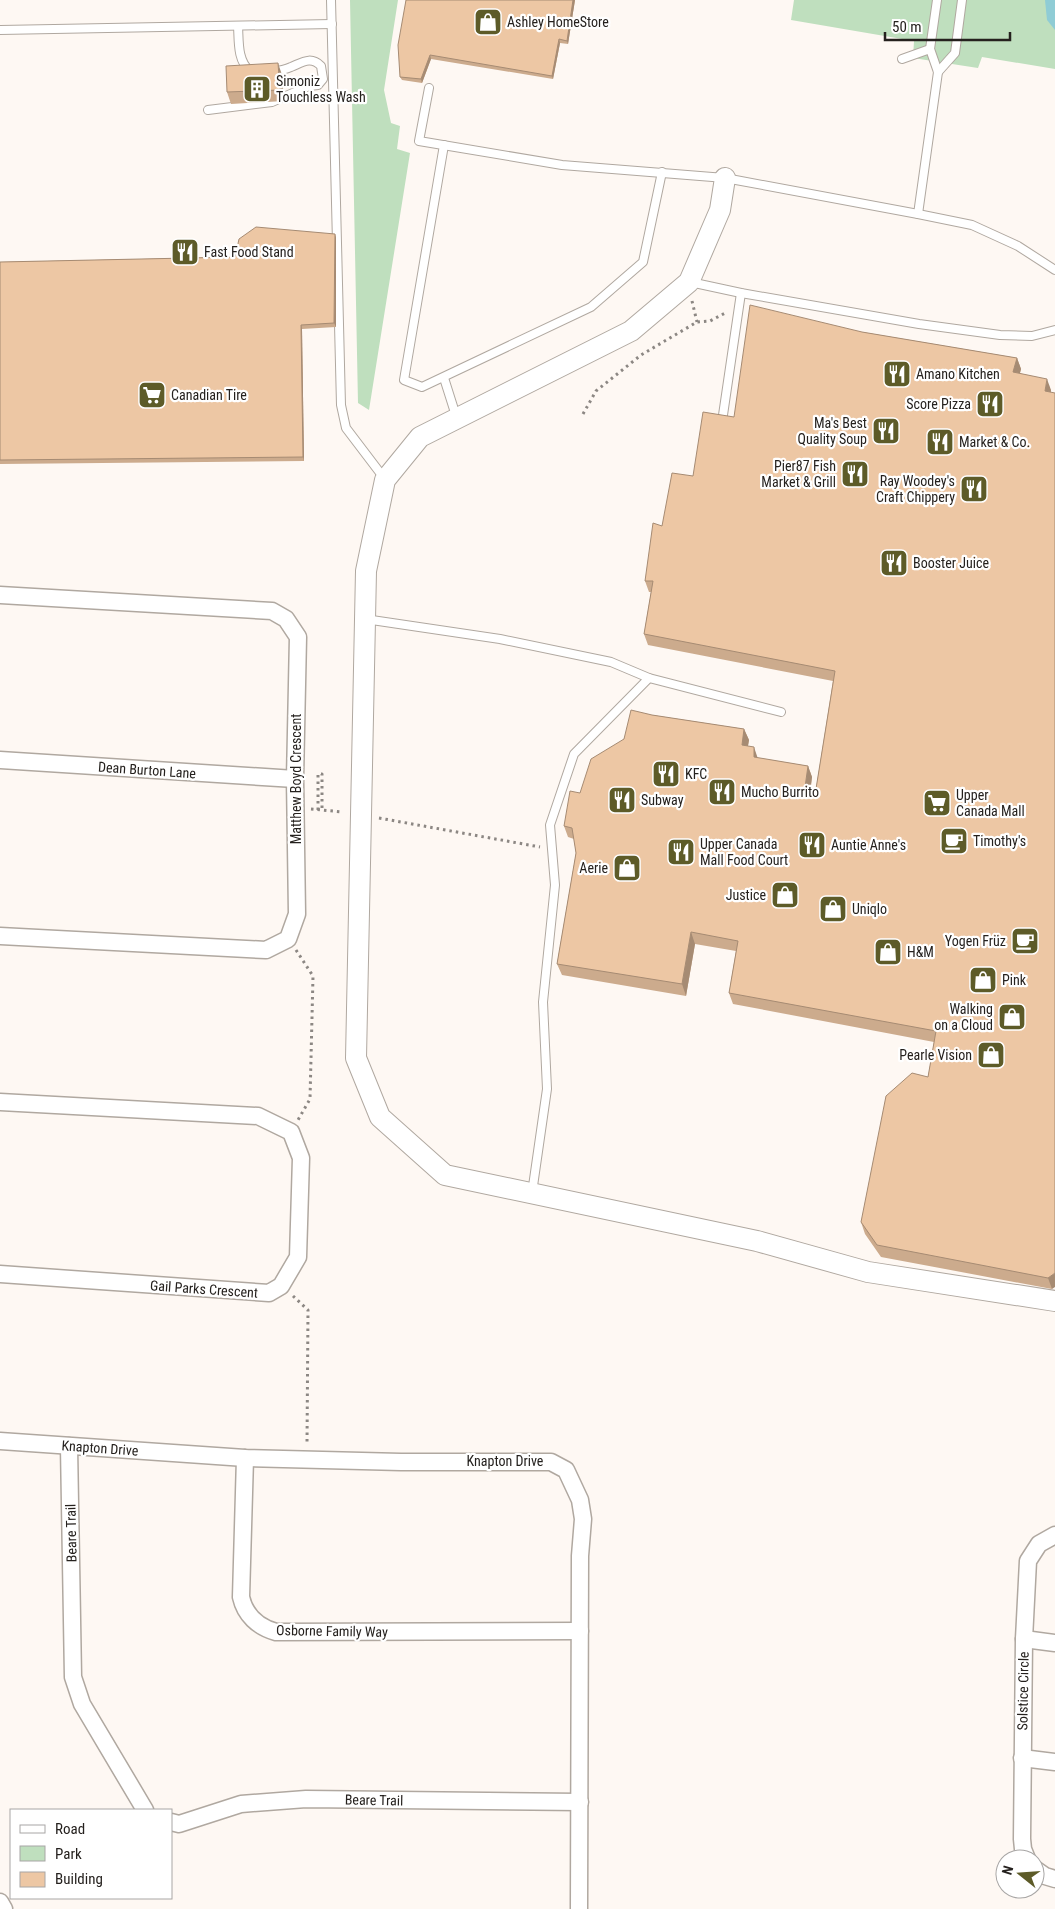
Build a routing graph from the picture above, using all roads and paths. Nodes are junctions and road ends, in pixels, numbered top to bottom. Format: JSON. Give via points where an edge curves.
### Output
{"nodes":[{"id":1,"x":331,"y":0,"type":"edge"},
{"id":2,"x":937,"y":0,"type":"edge"},
{"id":3,"x":962,"y":0,"type":"edge"},
{"id":4,"x":332,"y":24,"type":"junction"},
{"id":5,"x":238,"y":26,"type":"junction"},
{"id":6,"x":0,"y":30,"type":"edge"},
{"id":7,"x":930,"y":49,"type":"junction"},
{"id":8,"x":902,"y":59,"type":"dead end"},
{"id":9,"x":256,"y":72,"type":"edge"},
{"id":10,"x":266,"y":72,"type":"edge"},
{"id":11,"x":938,"y":72,"type":"junction"},
{"id":12,"x":428,"y":88,"type":"dead end"},
{"id":13,"x":208,"y":110,"type":"dead end"},
{"id":14,"x":444,"y":145,"type":"junction"},
{"id":15,"x":662,"y":172,"type":"junction"},
{"id":16,"x":725,"y":178,"type":"junction"},
{"id":17,"x":918,"y":214,"type":"junction"},
{"id":18,"x":1055,"y":270,"type":"edge"},
{"id":19,"x":689,"y":282,"type":"junction"},
{"id":20,"x":741,"y":293,"type":"junction"},
{"id":21,"x":737,"y":312,"type":"junction"},
{"id":22,"x":1055,"y":330,"type":"edge"},
{"id":23,"x":444,"y":378,"type":"junction"},
{"id":24,"x":583,"y":414,"type":"dead end"},
{"id":25,"x":723,"y":415,"type":"edge"},
{"id":26,"x":457,"y":418,"type":"junction"},
{"id":27,"x":385,"y":480,"type":"junction"},
{"id":28,"x":0,"y":594,"type":"edge"},
{"id":29,"x":365,"y":619,"type":"junction"},
{"id":30,"x":649,"y":678,"type":"junction"},
{"id":31,"x":781,"y":712,"type":"dead end"},
{"id":32,"x":0,"y":760,"type":"edge"},
{"id":33,"x":295,"y":779,"type":"junction"},
{"id":34,"x":311,"y":809,"type":"dead end"},
{"id":35,"x":320,"y":810,"type":"junction"},
{"id":36,"x":361,"y":815,"type":"junction"},
{"id":37,"x":552,"y":849,"type":"junction"},
{"id":38,"x":0,"y":936,"type":"edge"},
{"id":39,"x":288,"y":939,"type":"junction"},
{"id":40,"x":0,"y":1102,"type":"edge"},
{"id":41,"x":291,"y":1132,"type":"junction"},
{"id":42,"x":532,"y":1193,"type":"junction"},
{"id":43,"x":0,"y":1274,"type":"edge"},
{"id":44,"x":281,"y":1286,"type":"junction"},
{"id":45,"x":1055,"y":1301,"type":"edge"},
{"id":46,"x":0,"y":1442,"type":"edge"},
{"id":47,"x":69,"y":1446,"type":"junction"},
{"id":48,"x":245,"y":1458,"type":"junction"},
{"id":49,"x":307,"y":1460,"type":"junction"},
{"id":50,"x":1055,"y":1535,"type":"edge"},
{"id":51,"x":580,"y":1632,"type":"junction"},
{"id":52,"x":1024,"y":1639,"type":"junction"},
{"id":53,"x":1055,"y":1643,"type":"edge"},
{"id":54,"x":1022,"y":1758,"type":"junction"},
{"id":55,"x":1055,"y":1762,"type":"edge"},
{"id":56,"x":580,"y":1802,"type":"junction"},
{"id":57,"x":144,"y":1809,"type":"edge"},
{"id":58,"x":172,"y":1822,"type":"edge"},
{"id":59,"x":1024,"y":1849,"type":"edge"},
{"id":60,"x":0,"y":1902,"type":"edge"},
{"id":61,"x":4,"y":1909,"type":"edge"},
{"id":62,"x":580,"y":1909,"type":"edge"}],
"edges":[{"from":1,"to":4,"type":"lane"},
{"from":2,"to":7,"type":"lane"},
{"from":3,"to":11,"type":"lane","via":[[955,53]]},
{"from":4,"to":5,"type":"lane"},
{"from":4,"to":27,"type":"lane","via":[[341,405],[346,428]]},
{"from":5,"to":6,"type":"lane"},
{"from":5,"to":9,"type":"lane","via":[[242,60],[245,67]]},
{"from":7,"to":8,"type":"lane"},
{"from":7,"to":11,"type":"lane"},
{"from":10,"to":13,"type":"lane","via":[[312,60],[321,66],[323,80],[318,85],[272,102]]},
{"from":11,"to":17,"type":"lane"},
{"from":12,"to":14,"type":"lane","via":[[419,141]]},
{"from":14,"to":15,"type":"lane","via":[[562,164]]},
{"from":14,"to":23,"type":"lane","via":[[404,380],[422,387]]},
{"from":15,"to":16,"type":"lane"},
{"from":15,"to":23,"type":"lane","via":[[643,262],[591,307]]},
{"from":16,"to":17,"type":"lane"},
{"from":16,"to":19,"type":"street","via":[[720,210]]},
{"from":17,"to":18,"type":"lane","via":[[972,225],[1018,246]]},
{"from":19,"to":20,"type":"lane"},
{"from":19,"to":26,"type":"street","via":[[631,331]]},
{"from":20,"to":21,"type":"lane"},
{"from":20,"to":22,"type":"lane","via":[[1000,335],[1032,336]]},
{"from":21,"to":24,"type":"path","via":[[730,311],[710,321],[697,322],[642,355],[596,391]]},
{"from":21,"to":25,"type":"lane"},
{"from":23,"to":26,"type":"lane"},
{"from":26,"to":27,"type":"street","via":[[420,437]]},
{"from":27,"to":29,"type":"street","via":[[366,570]]},
{"from":28,"to":33,"type":"street","name":"Matthew Boyd Crescent","via":[[272,611],[286,619],[298,637]]},
{"from":29,"to":30,"type":"lane","via":[[500,639],[612,662]]},
{"from":29,"to":36,"type":"street"},
{"from":30,"to":31,"type":"lane"},
{"from":30,"to":37,"type":"lane","via":[[574,754],[550,825]]},
{"from":32,"to":33,"type":"street","name":"Dean Burton Lane"},
{"from":33,"to":39,"type":"street","name":"Matthew Boyd Crescent","via":[[297,914]]},
{"from":34,"to":35,"type":"path"},
{"from":35,"to":35,"type":"path","via":[[318,774],[322,774]]},
{"from":35,"to":36,"type":"path"},
{"from":36,"to":37,"type":"path"},
{"from":36,"to":42,"type":"street","via":[[356,1058],[380,1117],[445,1175]]},
{"from":37,"to":42,"type":"lane","via":[[555,885],[543,1002],[547,1089]]},
{"from":38,"to":39,"type":"street","via":[[266,950]]},
{"from":39,"to":41,"type":"path","via":[[313,976],[310,1099]]},
{"from":40,"to":41,"type":"street","via":[[258,1116]]},
{"from":41,"to":44,"type":"street","via":[[301,1158],[298,1257]]},
{"from":42,"to":45,"type":"street","via":[[756,1241],[868,1272]]},
{"from":43,"to":44,"type":"street","name":"Gail Parks Crescent","via":[[269,1293]]},
{"from":44,"to":49,"type":"path","via":[[308,1310]]},
{"from":46,"to":47,"type":"street","name":"Knapton Drive"},
{"from":47,"to":48,"type":"street","name":"Knapton Drive"},
{"from":47,"to":57,"type":"street","name":"Beare Trail","via":[[73,1677],[82,1704]]},
{"from":48,"to":49,"type":"street","name":"Knapton Drive"},
{"from":48,"to":51,"type":"street","name":"Osborne Family Way","via":[[240,1596],[243,1608],[265,1629],[276,1632]]},
{"from":49,"to":51,"type":"street","name":"Knapton Drive","via":[[551,1462],[566,1470],[580,1500],[583,1519]]},
{"from":50,"to":52,"type":"street","name":"Solstice Circle","via":[[1039,1544],[1028,1561]]},
{"from":51,"to":56,"type":"street","name":"Knapton Drive"},
{"from":52,"to":53,"type":"street"},
{"from":52,"to":54,"type":"street","name":"Solstice Circle"},
{"from":54,"to":55,"type":"street"},
{"from":54,"to":59,"type":"street","name":"Solstice Circle"},
{"from":56,"to":58,"type":"street","name":"Beare Trail","via":[[306,1799],[240,1804],[178,1824]]},
{"from":56,"to":62,"type":"street","name":"Knapton Drive"},
{"from":60,"to":61,"type":"street"}]}
